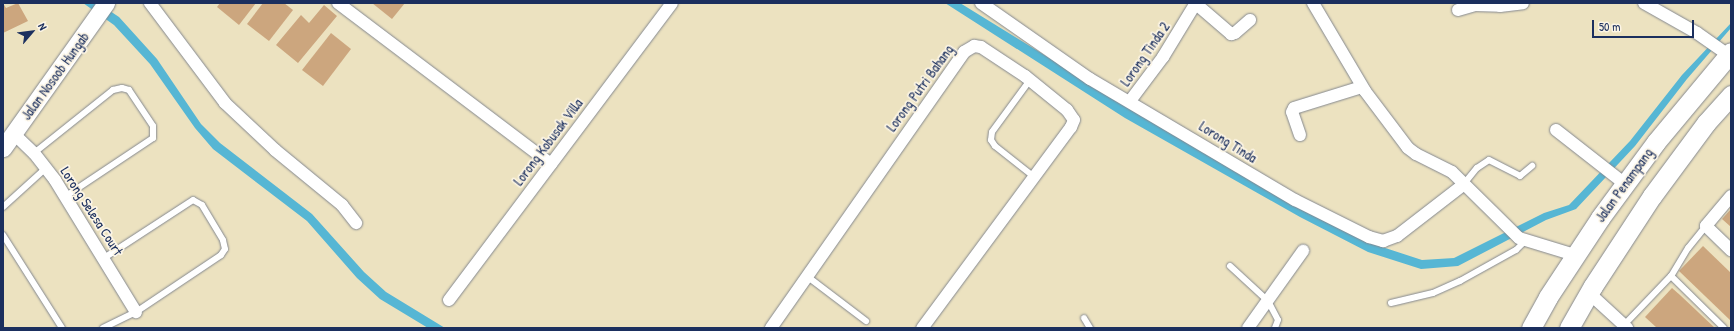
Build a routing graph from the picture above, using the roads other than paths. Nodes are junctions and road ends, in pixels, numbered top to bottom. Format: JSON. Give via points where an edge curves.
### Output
{"nodes":[{"id":1,"x":106,"y":3,"type":"edge"},
{"id":2,"x":150,"y":3,"type":"edge"},
{"id":3,"x":338,"y":3,"type":"edge"},
{"id":4,"x":672,"y":3,"type":"edge"},
{"id":5,"x":981,"y":3,"type":"edge"},
{"id":6,"x":1196,"y":3,"type":"edge"},
{"id":7,"x":1313,"y":3,"type":"edge"},
{"id":8,"x":1523,"y":3,"type":"edge"},
{"id":9,"x":1646,"y":3,"type":"edge"},
{"id":10,"x":1458,"y":10,"type":"dead end"},
{"id":11,"x":1250,"y":20,"type":"dead end"},
{"id":12,"x":1725,"y":51,"type":"edge"},
{"id":13,"x":1030,"y":80,"type":"junction"},
{"id":14,"x":1362,"y":87,"type":"junction"},
{"id":15,"x":1731,"y":95,"type":"edge"},
{"id":16,"x":1130,"y":101,"type":"junction"},
{"id":17,"x":1556,"y":130,"type":"dead end"},
{"id":18,"x":14,"y":133,"type":"junction"},
{"id":19,"x":1300,"y":135,"type":"dead end"},
{"id":20,"x":3,"y":148,"type":"edge"},
{"id":21,"x":34,"y":153,"type":"junction"},
{"id":22,"x":551,"y":164,"type":"junction"},
{"id":23,"x":1532,"y":166,"type":"dead end"},
{"id":24,"x":46,"y":168,"type":"junction"},
{"id":25,"x":1033,"y":176,"type":"junction"},
{"id":26,"x":1618,"y":179,"type":"junction"},
{"id":27,"x":1463,"y":185,"type":"junction"},
{"id":28,"x":66,"y":196,"type":"junction"},
{"id":29,"x":1731,"y":196,"type":"edge"},
{"id":30,"x":3,"y":207,"type":"edge"},
{"id":31,"x":356,"y":223,"type":"dead end"},
{"id":32,"x":1706,"y":226,"type":"junction"},
{"id":33,"x":3,"y":235,"type":"edge"},
{"id":34,"x":1523,"y":239,"type":"junction"},
{"id":35,"x":1731,"y":250,"type":"edge"},
{"id":36,"x":1303,"y":251,"type":"dead end"},
{"id":37,"x":1575,"y":255,"type":"junction"},
{"id":38,"x":104,"y":258,"type":"junction"},
{"id":39,"x":1230,"y":266,"type":"dead end"},
{"id":40,"x":1671,"y":276,"type":"junction"},
{"id":41,"x":808,"y":277,"type":"junction"},
{"id":42,"x":1589,"y":293,"type":"junction"},
{"id":43,"x":449,"y":300,"type":"dead end"},
{"id":44,"x":1268,"y":301,"type":"junction"},
{"id":45,"x":1391,"y":303,"type":"dead end"},
{"id":46,"x":136,"y":312,"type":"junction"},
{"id":47,"x":1084,"y":318,"type":"dead end"},
{"id":48,"x":866,"y":321,"type":"dead end"},
{"id":49,"x":1626,"y":327,"type":"edge"},
{"id":50,"x":62,"y":328,"type":"edge"},
{"id":51,"x":103,"y":328,"type":"edge"},
{"id":52,"x":771,"y":328,"type":"edge"},
{"id":53,"x":922,"y":328,"type":"edge"},
{"id":54,"x":1090,"y":328,"type":"edge"},
{"id":55,"x":1248,"y":328,"type":"edge"},
{"id":56,"x":1276,"y":328,"type":"edge"},
{"id":57,"x":1531,"y":328,"type":"edge"},
{"id":58,"x":1569,"y":328,"type":"edge"},
{"id":59,"x":1724,"y":328,"type":"edge"}],
"edges":[{"from":1,"to":18,"type":"main road","name":"Jalan Nosoob Hungab"},
{"from":2,"to":31,"type":"street","via":[[225,103],[275,150],[342,205]]},
{"from":3,"to":22,"type":"street"},
{"from":4,"to":22,"type":"street","name":"Lorong Kobusak Villa"},
{"from":5,"to":16,"type":"street","name":"Lorong Tinda","via":[[1090,79]]},
{"from":6,"to":11,"type":"street","via":[[1231,34]]},
{"from":6,"to":16,"type":"street","name":"Lorong Tinda 2","via":[[1163,57]]},
{"from":7,"to":14,"type":"street"},
{"from":8,"to":10,"type":"street","via":[[1500,6],[1475,5]]},
{"from":9,"to":12,"type":"street"},
{"from":12,"to":26,"type":"main road","name":"Jalan Penampang"},
{"from":13,"to":25,"type":"lane","via":[[992,132],[991,140]]},
{"from":13,"to":25,"type":"street","name":"Lorong Putri Bahang","via":[[1067,110],[1074,120]]},
{"from":13,"to":41,"type":"street","name":"Lorong Putri Bahang","via":[[981,47],[974,46],[964,52],[921,110]]},
{"from":14,"to":19,"type":"street","via":[[1294,108],[1292,112]]},
{"from":14,"to":27,"type":"street","via":[[1408,148],[1452,172]]},
{"from":15,"to":42,"type":"main road","name":"Jalan Penampang","via":[[1706,123],[1652,196]]},
{"from":16,"to":27,"type":"street","name":"Lorong Tinda","via":[[1332,220],[1383,241],[1397,236]]},
{"from":17,"to":26,"type":"street"},
{"from":18,"to":20,"type":"main road","name":"Jalan Nosoob Hungab"},
{"from":18,"to":21,"type":"street","name":"Lorong Selesa Court"},
{"from":21,"to":24,"type":"street","name":"Lorong Selesa Court"},
{"from":21,"to":28,"type":"lane","via":[[113,90],[129,90],[152,126],[153,138]]},
{"from":22,"to":43,"type":"street","name":"Lorong Kobusak Villa"},
{"from":23,"to":27,"type":"lane","via":[[1520,176],[1489,160],[1477,168]]},
{"from":24,"to":28,"type":"street","name":"Lorong Selesa Court"},
{"from":24,"to":30,"type":"lane"},
{"from":25,"to":53,"type":"street","name":"Lorong Putri Bahang"},
{"from":26,"to":37,"type":"main road","name":"Jalan Penampang"},
{"from":27,"to":34,"type":"street"},
{"from":28,"to":38,"type":"street","name":"Lorong Selesa Court"},
{"from":29,"to":32,"type":"street"},
{"from":32,"to":35,"type":"street"},
{"from":32,"to":40,"type":"lane","via":[[1688,248]]},
{"from":33,"to":50,"type":"lane"},
{"from":34,"to":37,"type":"street"},
{"from":34,"to":45,"type":"lane","via":[[1516,250],[1460,281],[1433,293]]},
{"from":36,"to":44,"type":"street"},
{"from":37,"to":57,"type":"main road","name":"Jalan Penampang"},
{"from":38,"to":46,"type":"street","name":"Lorong Selesa Court"},
{"from":38,"to":46,"type":"lane","via":[[187,202],[197,200],[223,240],[225,249],[221,254]]},
{"from":39,"to":44,"type":"lane"},
{"from":40,"to":49,"type":"lane"},
{"from":40,"to":59,"type":"lane"},
{"from":41,"to":48,"type":"lane"},
{"from":41,"to":52,"type":"street","name":"Lorong Putri Bahang"},
{"from":42,"to":49,"type":"street"},
{"from":42,"to":58,"type":"main road","name":"Jalan Penampang"},
{"from":44,"to":55,"type":"street"},
{"from":44,"to":56,"type":"lane","via":[[1278,320]]},
{"from":46,"to":51,"type":"lane"},
{"from":47,"to":54,"type":"lane"}]}
